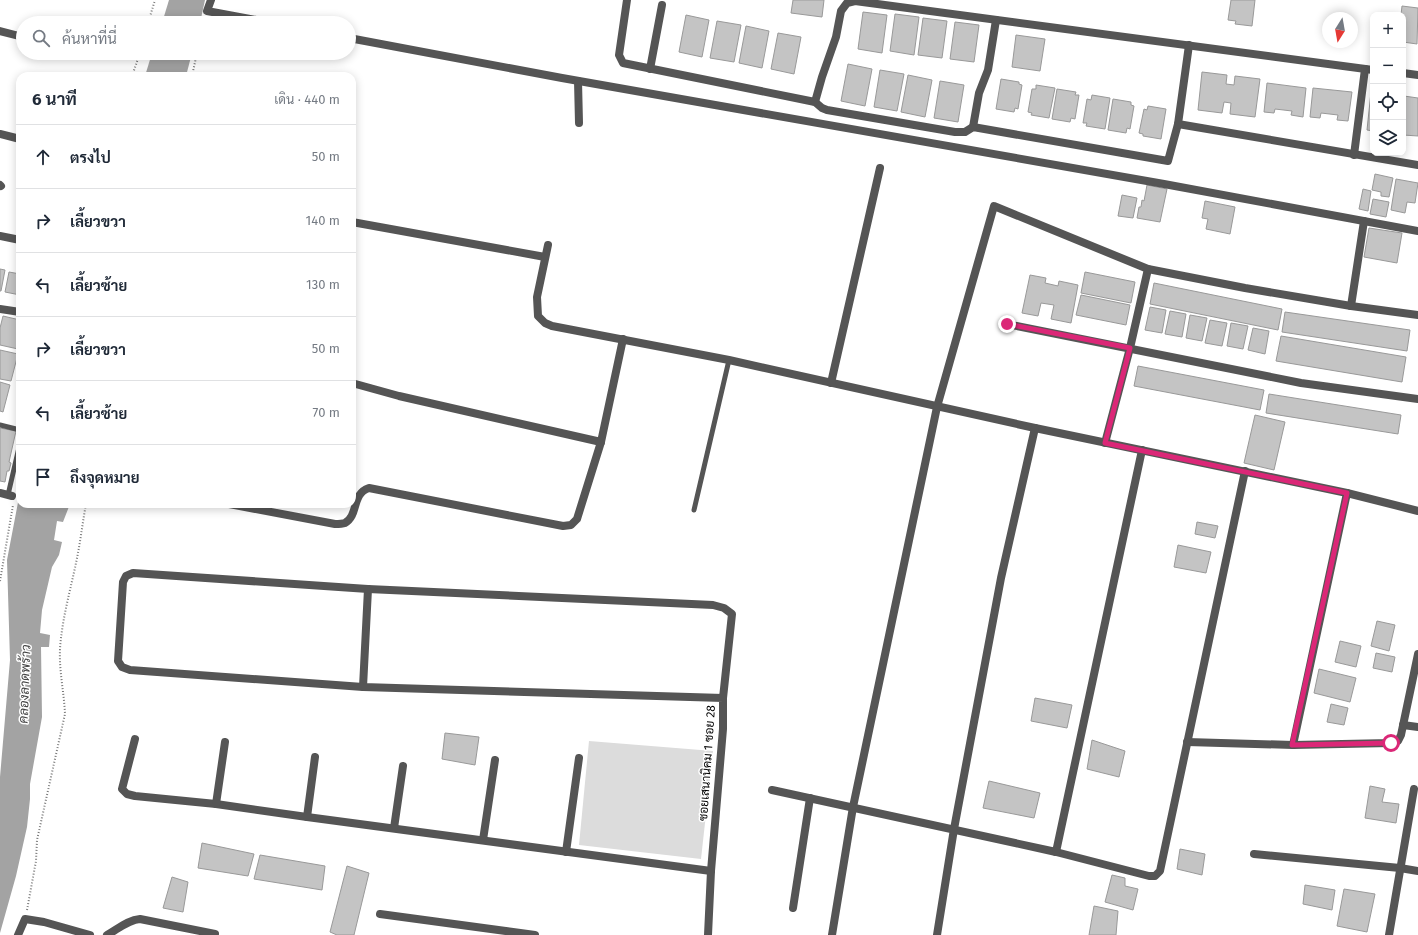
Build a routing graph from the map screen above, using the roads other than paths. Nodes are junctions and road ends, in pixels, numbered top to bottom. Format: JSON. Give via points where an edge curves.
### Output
{"nodes":[{"id":1,"x":211,"y":0,"type":"edge"},
{"id":2,"x":627,"y":0,"type":"edge"},
{"id":3,"x":662,"y":5,"type":"dead end"},
{"id":4,"x":234,"y":16,"type":"edge"},
{"id":5,"x":996,"y":20,"type":"junction"},
{"id":6,"x":0,"y":31,"type":"edge"},
{"id":7,"x":16,"y":35,"type":"edge"},
{"id":8,"x":356,"y":39,"type":"edge"},
{"id":9,"x":1189,"y":45,"type":"junction"},
{"id":10,"x":650,"y":69,"type":"junction"},
{"id":11,"x":1369,"y":70,"type":"edge"},
{"id":12,"x":1406,"y":73,"type":"edge"},
{"id":13,"x":1418,"y":75,"type":"edge"},
{"id":14,"x":578,"y":81,"type":"junction"},
{"id":15,"x":815,"y":102,"type":"junction"},
{"id":16,"x":579,"y":123,"type":"dead end"},
{"id":17,"x":1178,"y":124,"type":"junction"},
{"id":18,"x":973,"y":127,"type":"junction"},
{"id":19,"x":0,"y":134,"type":"edge"},
{"id":20,"x":16,"y":138,"type":"edge"},
{"id":21,"x":1354,"y":155,"type":"junction"},
{"id":22,"x":1418,"y":166,"type":"edge"},
{"id":23,"x":880,"y":168,"type":"dead end"},
{"id":24,"x":1364,"y":221,"type":"junction"},
{"id":25,"x":356,"y":223,"type":"edge"},
{"id":26,"x":1418,"y":231,"type":"edge"},
{"id":27,"x":0,"y":236,"type":"edge"},
{"id":28,"x":16,"y":239,"type":"edge"},
{"id":29,"x":548,"y":245,"type":"dead end"},
{"id":30,"x":546,"y":257,"type":"junction"},
{"id":31,"x":1148,"y":269,"type":"junction"},
{"id":32,"x":1351,"y":306,"type":"junction"},
{"id":33,"x":0,"y":309,"type":"edge"},
{"id":34,"x":16,"y":311,"type":"edge"},
{"id":35,"x":1418,"y":315,"type":"edge"},
{"id":36,"x":1007,"y":324,"type":"dead end"},
{"id":37,"x":623,"y":339,"type":"junction"},
{"id":38,"x":1130,"y":348,"type":"junction"},
{"id":39,"x":729,"y":360,"type":"junction"},
{"id":40,"x":831,"y":383,"type":"junction"},
{"id":41,"x":356,"y":384,"type":"edge"},
{"id":42,"x":1418,"y":399,"type":"edge"},
{"id":43,"x":937,"y":407,"type":"junction"},
{"id":44,"x":0,"y":426,"type":"edge"},
{"id":45,"x":1035,"y":428,"type":"junction"},
{"id":46,"x":16,"y":429,"type":"edge"},
{"id":47,"x":601,"y":442,"type":"junction"},
{"id":48,"x":1105,"y":443,"type":"junction"},
{"id":49,"x":1142,"y":450,"type":"junction"},
{"id":50,"x":16,"y":468,"type":"edge"},
{"id":51,"x":1245,"y":471,"type":"junction"},
{"id":52,"x":0,"y":493,"type":"edge"},
{"id":53,"x":1347,"y":493,"type":"junction"},
{"id":54,"x":356,"y":494,"type":"edge"},
{"id":55,"x":11,"y":497,"type":"joint"},
{"id":56,"x":250,"y":508,"type":"edge"},
{"id":57,"x":353,"y":508,"type":"edge"},
{"id":58,"x":694,"y":510,"type":"dead end"},
{"id":59,"x":1418,"y":511,"type":"edge"},
{"id":60,"x":368,"y":589,"type":"junction"},
{"id":61,"x":1418,"y":654,"type":"edge"},
{"id":62,"x":363,"y":687,"type":"junction"},
{"id":63,"x":723,"y":698,"type":"junction"},
{"id":64,"x":1403,"y":725,"type":"junction"},
{"id":65,"x":1418,"y":727,"type":"edge"},
{"id":66,"x":135,"y":739,"type":"dead end"},
{"id":67,"x":225,"y":742,"type":"dead end"},
{"id":68,"x":1187,"y":742,"type":"junction"},
{"id":69,"x":1292,"y":745,"type":"junction"},
{"id":70,"x":315,"y":757,"type":"dead end"},
{"id":71,"x":580,"y":758,"type":"dead end"},
{"id":72,"x":495,"y":760,"type":"dead end"},
{"id":73,"x":403,"y":766,"type":"dead end"},
{"id":74,"x":1414,"y":789,"type":"dead end"},
{"id":75,"x":772,"y":790,"type":"dead end"},
{"id":76,"x":810,"y":798,"type":"junction"},
{"id":77,"x":216,"y":804,"type":"junction"},
{"id":78,"x":853,"y":807,"type":"junction"},
{"id":79,"x":306,"y":817,"type":"junction"},
{"id":80,"x":394,"y":828,"type":"junction"},
{"id":81,"x":954,"y":829,"type":"junction"},
{"id":82,"x":483,"y":840,"type":"junction"},
{"id":83,"x":566,"y":852,"type":"junction"},
{"id":84,"x":1056,"y":852,"type":"junction"},
{"id":85,"x":1254,"y":854,"type":"dead end"},
{"id":86,"x":1400,"y":868,"type":"junction"},
{"id":87,"x":711,"y":871,"type":"junction"},
{"id":88,"x":1418,"y":871,"type":"edge"},
{"id":89,"x":793,"y":908,"type":"dead end"},
{"id":90,"x":380,"y":914,"type":"dead end"},
{"id":91,"x":215,"y":934,"type":"dead end"},
{"id":92,"x":18,"y":935,"type":"edge"},
{"id":93,"x":90,"y":935,"type":"edge"},
{"id":94,"x":107,"y":935,"type":"edge"},
{"id":95,"x":535,"y":935,"type":"edge"},
{"id":96,"x":708,"y":935,"type":"edge"},
{"id":97,"x":832,"y":935,"type":"edge"},
{"id":98,"x":937,"y":935,"type":"edge"},
{"id":99,"x":1389,"y":935,"type":"edge"}],
"edges":[{"from":1,"to":4,"type":"street","via":[[207,11]]},
{"from":2,"to":10,"type":"street","via":[[618,55],[623,63]]},
{"from":3,"to":10,"type":"street"},
{"from":5,"to":9,"type":"street"},
{"from":5,"to":15,"type":"street","via":[[855,1],[847,3],[841,11],[836,37]]},
{"from":5,"to":18,"type":"street","via":[[988,70],[980,89]]},
{"from":6,"to":7,"type":"street"},
{"from":8,"to":14,"type":"street"},
{"from":9,"to":11,"type":"street"},
{"from":9,"to":17,"type":"street"},
{"from":10,"to":15,"type":"street"},
{"from":11,"to":21,"type":"street"},
{"from":12,"to":13,"type":"street"},
{"from":14,"to":16,"type":"street"},
{"from":14,"to":24,"type":"street","via":[[1140,179]]},
{"from":15,"to":18,"type":"street","via":[[828,110],[955,132],[965,132]]},
{"from":17,"to":18,"type":"street","via":[[1168,161]]},
{"from":17,"to":21,"type":"street"},
{"from":19,"to":20,"type":"street"},
{"from":21,"to":22,"type":"street"},
{"from":23,"to":40,"type":"street"},
{"from":24,"to":26,"type":"street"},
{"from":24,"to":32,"type":"street"},
{"from":25,"to":30,"type":"street"},
{"from":27,"to":28,"type":"street"},
{"from":29,"to":30,"type":"street"},
{"from":30,"to":37,"type":"street","via":[[537,297],[538,316],[552,326]]},
{"from":31,"to":32,"type":"street"},
{"from":31,"to":38,"type":"street"},
{"from":31,"to":43,"type":"street","via":[[994,206]]},
{"from":32,"to":35,"type":"street"},
{"from":33,"to":34,"type":"street"},
{"from":36,"to":38,"type":"street"},
{"from":37,"to":39,"type":"street"},
{"from":37,"to":47,"type":"street"},
{"from":38,"to":42,"type":"street","via":[[1300,384]]},
{"from":38,"to":48,"type":"street"},
{"from":39,"to":40,"type":"street"},
{"from":39,"to":58,"type":"lane"},
{"from":40,"to":43,"type":"street"},
{"from":41,"to":47,"type":"street"},
{"from":43,"to":45,"type":"street"},
{"from":43,"to":78,"type":"street"},
{"from":44,"to":46,"type":"lane"},
{"from":45,"to":48,"type":"street"},
{"from":45,"to":81,"type":"street","via":[[1001,578]]},
{"from":47,"to":54,"type":"street","via":[[577,519],[571,526],[369,488]]},
{"from":48,"to":49,"type":"street"},
{"from":49,"to":51,"type":"street"},
{"from":49,"to":84,"type":"street"},
{"from":50,"to":55,"type":"lane"},
{"from":51,"to":53,"type":"street"},
{"from":51,"to":68,"type":"street"},
{"from":52,"to":55,"type":"street"},
{"from":53,"to":59,"type":"street"},
{"from":53,"to":69,"type":"street"},
{"from":56,"to":57,"type":"street","via":[[335,524],[344,523],[351,517]]},
{"from":60,"to":62,"type":"street"},
{"from":60,"to":62,"type":"street","via":[[133,573],[126,576],[123,582],[118,661],[122,667],[130,670]]},
{"from":60,"to":63,"type":"street","name":"ซอยเสนานิคม 1 ซอย 28","via":[[713,605],[724,608],[732,614]]},
{"from":61,"to":64,"type":"street"},
{"from":62,"to":63,"type":"street"},
{"from":63,"to":87,"type":"street","name":"ซอยเสนานิคม 1 ซอย 28","via":[[724,729]]},
{"from":64,"to":65,"type":"street"},
{"from":64,"to":69,"type":"street","via":[[1398,741],[1391,743]]},
{"from":66,"to":77,"type":"street","via":[[122,789],[127,794]]},
{"from":67,"to":77,"type":"street"},
{"from":68,"to":69,"type":"street"},
{"from":68,"to":84,"type":"street","via":[[1160,872],[1155,876],[1149,876]]},
{"from":70,"to":79,"type":"street"},
{"from":71,"to":83,"type":"street"},
{"from":72,"to":82,"type":"street"},
{"from":73,"to":80,"type":"street"},
{"from":74,"to":86,"type":"street"},
{"from":75,"to":76,"type":"street"},
{"from":76,"to":78,"type":"street"},
{"from":76,"to":89,"type":"street"},
{"from":77,"to":79,"type":"street"},
{"from":78,"to":81,"type":"street"},
{"from":78,"to":97,"type":"street"},
{"from":79,"to":80,"type":"street"},
{"from":80,"to":82,"type":"street"},
{"from":81,"to":84,"type":"street"},
{"from":81,"to":98,"type":"street"},
{"from":82,"to":83,"type":"street"},
{"from":83,"to":87,"type":"street"},
{"from":85,"to":86,"type":"street"},
{"from":86,"to":88,"type":"street"},
{"from":86,"to":99,"type":"street"},
{"from":87,"to":96,"type":"street","name":"ซอยเสนานิคม 1 ซอย 28"},
{"from":90,"to":95,"type":"street"},
{"from":91,"to":94,"type":"street","via":[[140,919],[128,922]]},
{"from":92,"to":93,"type":"street","via":[[25,920],[44,922]]}]}
